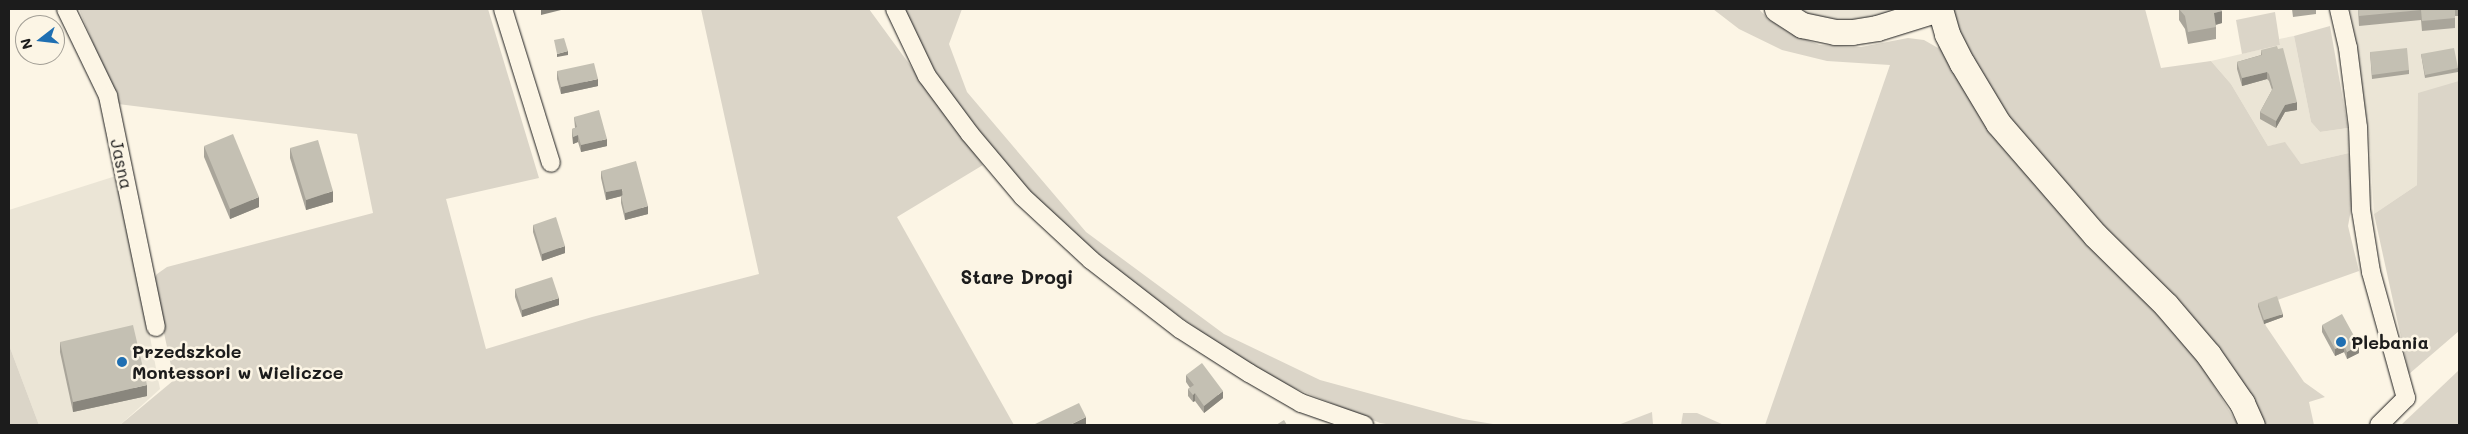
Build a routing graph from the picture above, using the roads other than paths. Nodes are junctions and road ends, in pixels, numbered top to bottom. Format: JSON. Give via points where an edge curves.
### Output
{"nodes":[{"id":1,"x":66,"y":9,"type":"edge"},
{"id":2,"x":503,"y":9,"type":"edge"},
{"id":3,"x":895,"y":9,"type":"edge"},
{"id":4,"x":1777,"y":9,"type":"edge"},
{"id":5,"x":1939,"y":9,"type":"edge"},
{"id":6,"x":2339,"y":9,"type":"edge"},
{"id":7,"x":551,"y":163,"type":"dead end"},
{"id":8,"x":156,"y":327,"type":"dead end"},
{"id":9,"x":1364,"y":425,"type":"edge"},
{"id":10,"x":2252,"y":425,"type":"edge"},
{"id":11,"x":2379,"y":425,"type":"edge"}],
"edges":[{"from":1,"to":8,"type":"street","name":"Jasna","via":[[108,96]]},
{"from":2,"to":7,"type":"street"},
{"from":3,"to":9,"type":"street","via":[[927,76],[970,134],[1023,197],[1091,260],[1180,329],[1249,374],[1301,403]]},
{"from":4,"to":5,"type":"street","via":[[1809,27],[1852,32],[1877,28]]},
{"from":5,"to":10,"type":"street","via":[[1962,63],[1998,123],[2095,235],[2166,305],[2196,340],[2242,403]]},
{"from":6,"to":11,"type":"street","via":[[2348,48],[2358,126],[2361,210],[2371,272],[2406,398]]}]}
